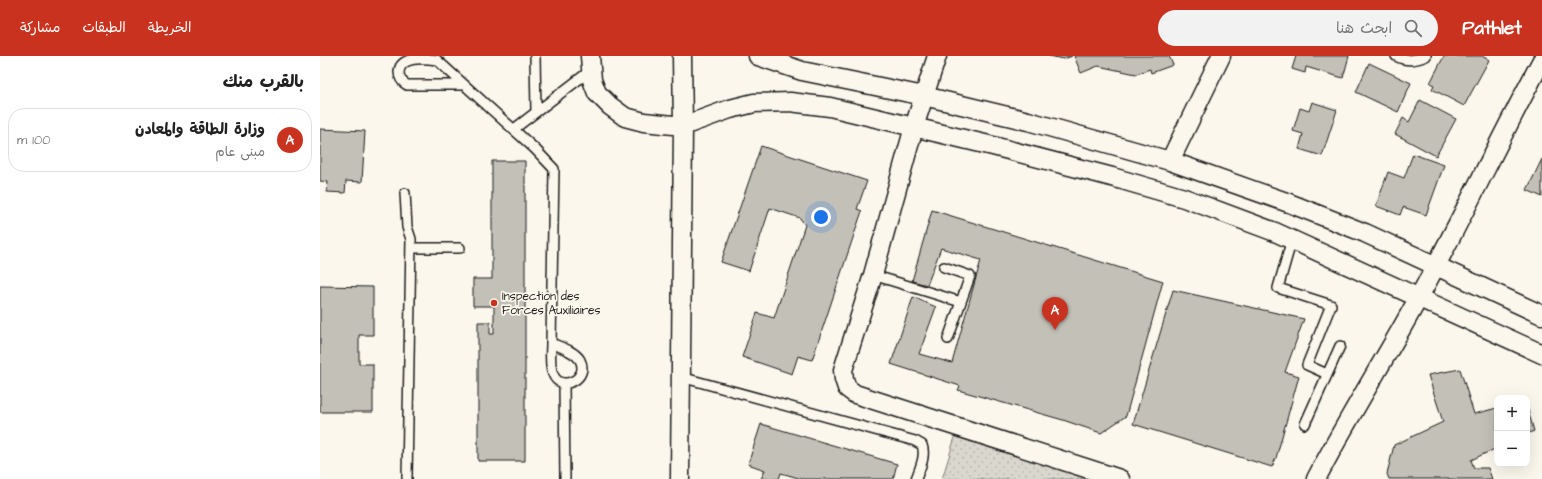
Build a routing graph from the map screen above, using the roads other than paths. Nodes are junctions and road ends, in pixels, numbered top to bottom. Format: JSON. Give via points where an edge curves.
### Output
{"nodes":[{"id":1,"x":535,"y":56,"type":"edge"},
{"id":2,"x":682,"y":56,"type":"edge"},
{"id":3,"x":758,"y":56,"type":"edge"},
{"id":4,"x":937,"y":56,"type":"edge"},
{"id":5,"x":1221,"y":56,"type":"edge"},
{"id":6,"x":1396,"y":56,"type":"edge"},
{"id":7,"x":1426,"y":56,"type":"edge"},
{"id":8,"x":1542,"y":60,"type":"edge"},
{"id":9,"x":591,"y":63,"type":"edge"},
{"id":10,"x":464,"y":85,"type":"junction"},
{"id":11,"x":924,"y":96,"type":"junction"},
{"id":12,"x":536,"y":112,"type":"junction"},
{"id":13,"x":683,"y":126,"type":"junction"},
{"id":14,"x":914,"y":127,"type":"junction"},
{"id":15,"x":514,"y":129,"type":"junction"},
{"id":16,"x":1170,"y":161,"type":"junction"},
{"id":17,"x":405,"y":193,"type":"dead end"},
{"id":18,"x":1292,"y":239,"type":"junction"},
{"id":19,"x":411,"y":248,"type":"junction"},
{"id":20,"x":460,"y":248,"type":"dead end"},
{"id":21,"x":1436,"y":265,"type":"junction"},
{"id":22,"x":944,"y":267,"type":"dead end"},
{"id":23,"x":873,"y":275,"type":"junction"},
{"id":24,"x":1419,"y":298,"type":"junction"},
{"id":25,"x":961,"y":302,"type":"junction"},
{"id":26,"x":1542,"y":315,"type":"edge"},
{"id":27,"x":948,"y":340,"type":"dead end"},
{"id":28,"x":551,"y":343,"type":"junction"},
{"id":29,"x":1340,"y":346,"type":"dead end"},
{"id":30,"x":1542,"y":354,"type":"edge"},
{"id":31,"x":1328,"y":374,"type":"junction"},
{"id":32,"x":681,"y":377,"type":"junction"},
{"id":33,"x":564,"y":383,"type":"junction"},
{"id":34,"x":1305,"y":424,"type":"dead end"},
{"id":35,"x":407,"y":479,"type":"edge"},
{"id":36,"x":565,"y":479,"type":"edge"},
{"id":37,"x":680,"y":479,"type":"edge"},
{"id":38,"x":916,"y":479,"type":"edge"},
{"id":39,"x":1120,"y":479,"type":"edge"},
{"id":40,"x":1316,"y":479,"type":"edge"}],
"edges":[{"from":1,"to":12,"type":"lane"},
{"from":2,"to":13,"type":"street"},
{"from":3,"to":11,"type":"street","via":[[802,71]]},
{"from":4,"to":11,"type":"street"},
{"from":5,"to":16,"type":"street"},
{"from":6,"to":7,"type":"lane","via":[[1415,61]]},
{"from":8,"to":21,"type":"street"},
{"from":9,"to":12,"type":"lane"},
{"from":9,"to":13,"type":"street","via":[[592,80],[597,93],[625,117],[644,122]]},
{"from":10,"to":10,"type":"lane","via":[[436,60],[408,60],[400,67],[399,75],[407,85]]},
{"from":10,"to":15,"type":"lane"},
{"from":11,"to":14,"type":"street"},
{"from":11,"to":16,"type":"street","via":[[1028,121]]},
{"from":12,"to":15,"type":"lane"},
{"from":13,"to":14,"type":"street","via":[[754,103],[790,102],[830,107]]},
{"from":13,"to":32,"type":"street"},
{"from":14,"to":18,"type":"street","via":[[1184,198]]},
{"from":14,"to":23,"type":"street"},
{"from":15,"to":28,"type":"lane","via":[[554,169]]},
{"from":16,"to":21,"type":"street","via":[[1296,206]]},
{"from":17,"to":19,"type":"lane"},
{"from":18,"to":24,"type":"street"},
{"from":18,"to":31,"type":"lane","via":[[1278,288],[1331,305],[1307,365]]},
{"from":19,"to":20,"type":"lane"},
{"from":19,"to":35,"type":"lane"},
{"from":21,"to":24,"type":"street"},
{"from":21,"to":26,"type":"street"},
{"from":22,"to":25,"type":"lane","via":[[970,276]]},
{"from":23,"to":25,"type":"lane"},
{"from":23,"to":39,"type":"street","via":[[843,370],[847,388],[855,394]]},
{"from":24,"to":30,"type":"street"},
{"from":24,"to":40,"type":"street"},
{"from":25,"to":27,"type":"lane"},
{"from":28,"to":33,"type":"lane","via":[[553,376]]},
{"from":28,"to":33,"type":"lane","via":[[576,355],[582,367],[577,379],[571,383]]},
{"from":29,"to":31,"type":"lane"},
{"from":31,"to":34,"type":"lane"},
{"from":32,"to":37,"type":"street"},
{"from":32,"to":38,"type":"lane","via":[[915,441],[922,445],[923,449],[923,459]]},
{"from":33,"to":36,"type":"lane"}]}
